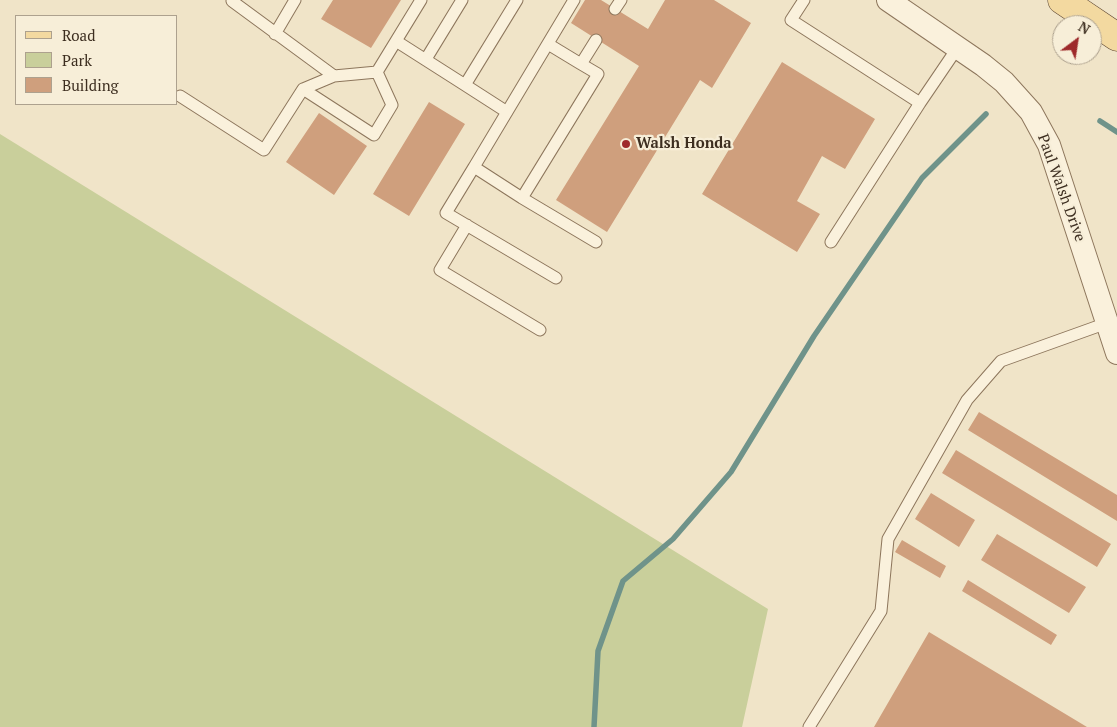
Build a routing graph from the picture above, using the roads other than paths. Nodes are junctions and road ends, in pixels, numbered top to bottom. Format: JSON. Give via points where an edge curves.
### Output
{"nodes":[{"id":1,"x":294,"y":0,"type":"edge"},
{"id":2,"x":421,"y":0,"type":"edge"},
{"id":3,"x":462,"y":0,"type":"edge"},
{"id":4,"x":517,"y":0,"type":"edge"},
{"id":5,"x":574,"y":0,"type":"edge"},
{"id":6,"x":804,"y":0,"type":"edge"},
{"id":7,"x":888,"y":0,"type":"edge"},
{"id":8,"x":1062,"y":0,"type":"edge"},
{"id":9,"x":232,"y":1,"type":"dead end"},
{"id":10,"x":275,"y":34,"type":"junction"},
{"id":11,"x":1117,"y":38,"type":"edge"},
{"id":12,"x":596,"y":40,"type":"dead end"},
{"id":13,"x":396,"y":41,"type":"junction"},
{"id":14,"x":548,"y":44,"type":"junction"},
{"id":15,"x":958,"y":47,"type":"junction"},
{"id":16,"x":426,"y":59,"type":"junction"},
{"id":17,"x":581,"y":64,"type":"junction"},
{"id":18,"x":377,"y":72,"type":"junction"},
{"id":19,"x":334,"y":76,"type":"junction"},
{"id":20,"x":465,"y":85,"type":"junction"},
{"id":21,"x":303,"y":89,"type":"junction"},
{"id":22,"x":180,"y":96,"type":"dead end"},
{"id":23,"x":920,"y":103,"type":"junction"},
{"id":24,"x":507,"y":112,"type":"junction"},
{"id":25,"x":474,"y":167,"type":"junction"},
{"id":26,"x":522,"y":198,"type":"junction"},
{"id":27,"x":467,"y":225,"type":"junction"},
{"id":28,"x":596,"y":242,"type":"dead end"},
{"id":29,"x":831,"y":242,"type":"dead end"},
{"id":30,"x":556,"y":278,"type":"dead end"},
{"id":31,"x":1107,"y":323,"type":"junction"},
{"id":32,"x":540,"y":330,"type":"dead end"},
{"id":33,"x":1117,"y":353,"type":"edge"},
{"id":34,"x":809,"y":727,"type":"edge"}],
"edges":[{"from":1,"to":10,"type":"lane"},
{"from":2,"to":13,"type":"lane"},
{"from":3,"to":16,"type":"lane"},
{"from":4,"to":20,"type":"lane"},
{"from":5,"to":14,"type":"lane"},
{"from":6,"to":23,"type":"lane","via":[[791,20]]},
{"from":7,"to":15,"type":"street","name":"Paul Walsh Drive"},
{"from":8,"to":11,"type":"main road"},
{"from":9,"to":10,"type":"lane"},
{"from":10,"to":19,"type":"lane"},
{"from":12,"to":17,"type":"lane"},
{"from":13,"to":16,"type":"lane"},
{"from":13,"to":18,"type":"lane"},
{"from":14,"to":17,"type":"lane"},
{"from":14,"to":24,"type":"lane"},
{"from":15,"to":23,"type":"lane"},
{"from":15,"to":31,"type":"street","name":"Paul Walsh Drive","via":[[1004,82],[1031,112],[1050,145]]},
{"from":16,"to":20,"type":"lane"},
{"from":17,"to":26,"type":"lane","via":[[598,74]]},
{"from":18,"to":19,"type":"lane"},
{"from":18,"to":21,"type":"lane","via":[[392,105],[374,135]]},
{"from":19,"to":21,"type":"lane"},
{"from":20,"to":24,"type":"lane"},
{"from":21,"to":22,"type":"lane","via":[[264,150]]},
{"from":23,"to":29,"type":"lane"},
{"from":24,"to":25,"type":"lane"},
{"from":25,"to":26,"type":"lane"},
{"from":25,"to":27,"type":"lane","via":[[446,213]]},
{"from":26,"to":28,"type":"lane"},
{"from":27,"to":30,"type":"lane"},
{"from":27,"to":32,"type":"lane","via":[[440,270]]},
{"from":31,"to":33,"type":"street","name":"Paul Walsh Drive"},
{"from":31,"to":34,"type":"lane","via":[[1001,361],[967,400],[888,540],[881,611]]}]}
